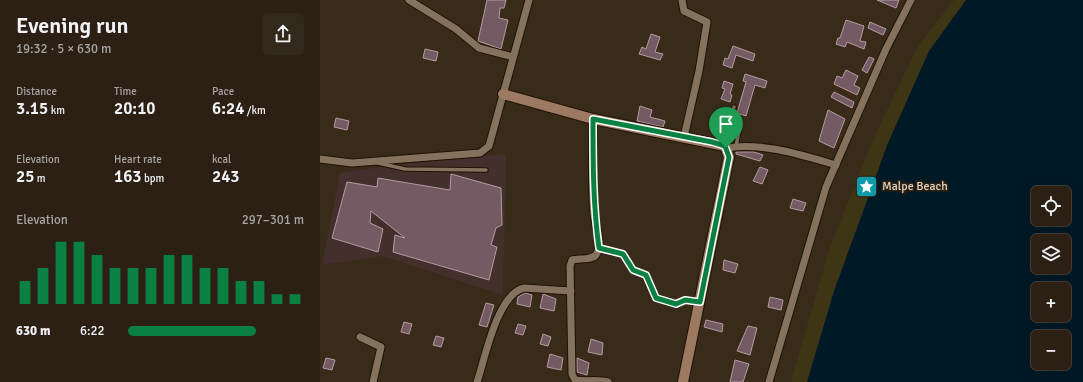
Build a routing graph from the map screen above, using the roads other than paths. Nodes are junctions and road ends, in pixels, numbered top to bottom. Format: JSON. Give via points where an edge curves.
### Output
{"nodes":[{"id":1,"x":528,"y":0,"type":"edge"},
{"id":2,"x":682,"y":0,"type":"edge"},
{"id":3,"x":911,"y":0,"type":"edge"},
{"id":4,"x":412,"y":1,"type":"edge"},
{"id":5,"x":513,"y":57,"type":"junction"},
{"id":6,"x":503,"y":94,"type":"junction"},
{"id":7,"x":734,"y":107,"type":"dead end"},
{"id":8,"x":593,"y":119,"type":"junction"},
{"id":9,"x":684,"y":137,"type":"junction"},
{"id":10,"x":731,"y":147,"type":"junction"},
{"id":11,"x":320,"y":159,"type":"edge"},
{"id":12,"x":372,"y":162,"type":"junction"},
{"id":13,"x":836,"y":164,"type":"junction"},
{"id":14,"x":486,"y":170,"type":"dead end"},
{"id":15,"x":571,"y":291,"type":"junction"},
{"id":16,"x":360,"y":337,"type":"dead end"},
{"id":17,"x":373,"y":382,"type":"edge"},
{"id":18,"x":477,"y":382,"type":"edge"},
{"id":19,"x":608,"y":382,"type":"edge"},
{"id":20,"x":683,"y":382,"type":"edge"},
{"id":21,"x":769,"y":382,"type":"edge"}],
"edges":[{"from":1,"to":5,"type":"street"},
{"from":2,"to":9,"type":"street","via":[[684,11],[707,22]]},
{"from":3,"to":13,"type":"street","via":[[886,48]]},
{"from":4,"to":5,"type":"street","via":[[456,29],[479,48]]},
{"from":5,"to":6,"type":"street"},
{"from":6,"to":8,"type":"street"},
{"from":6,"to":12,"type":"street","via":[[489,146],[480,153]]},
{"from":7,"to":10,"type":"lane","via":[[729,123],[740,126]]},
{"from":8,"to":9,"type":"street"},
{"from":8,"to":15,"type":"street","via":[[592,185],[599,248],[597,255],[592,258],[580,257],[572,260]]},
{"from":9,"to":10,"type":"street"},
{"from":10,"to":13,"type":"street","via":[[754,147]]},
{"from":10,"to":20,"type":"street"},
{"from":11,"to":12,"type":"street","via":[[352,164]]},
{"from":12,"to":14,"type":"lane","via":[[405,169]]},
{"from":13,"to":21,"type":"street","via":[[826,188]]},
{"from":15,"to":18,"type":"street","via":[[518,289],[490,333]]},
{"from":15,"to":19,"type":"street","via":[[572,374],[575,380]]},
{"from":16,"to":17,"type":"street","via":[[381,347]]}]}
